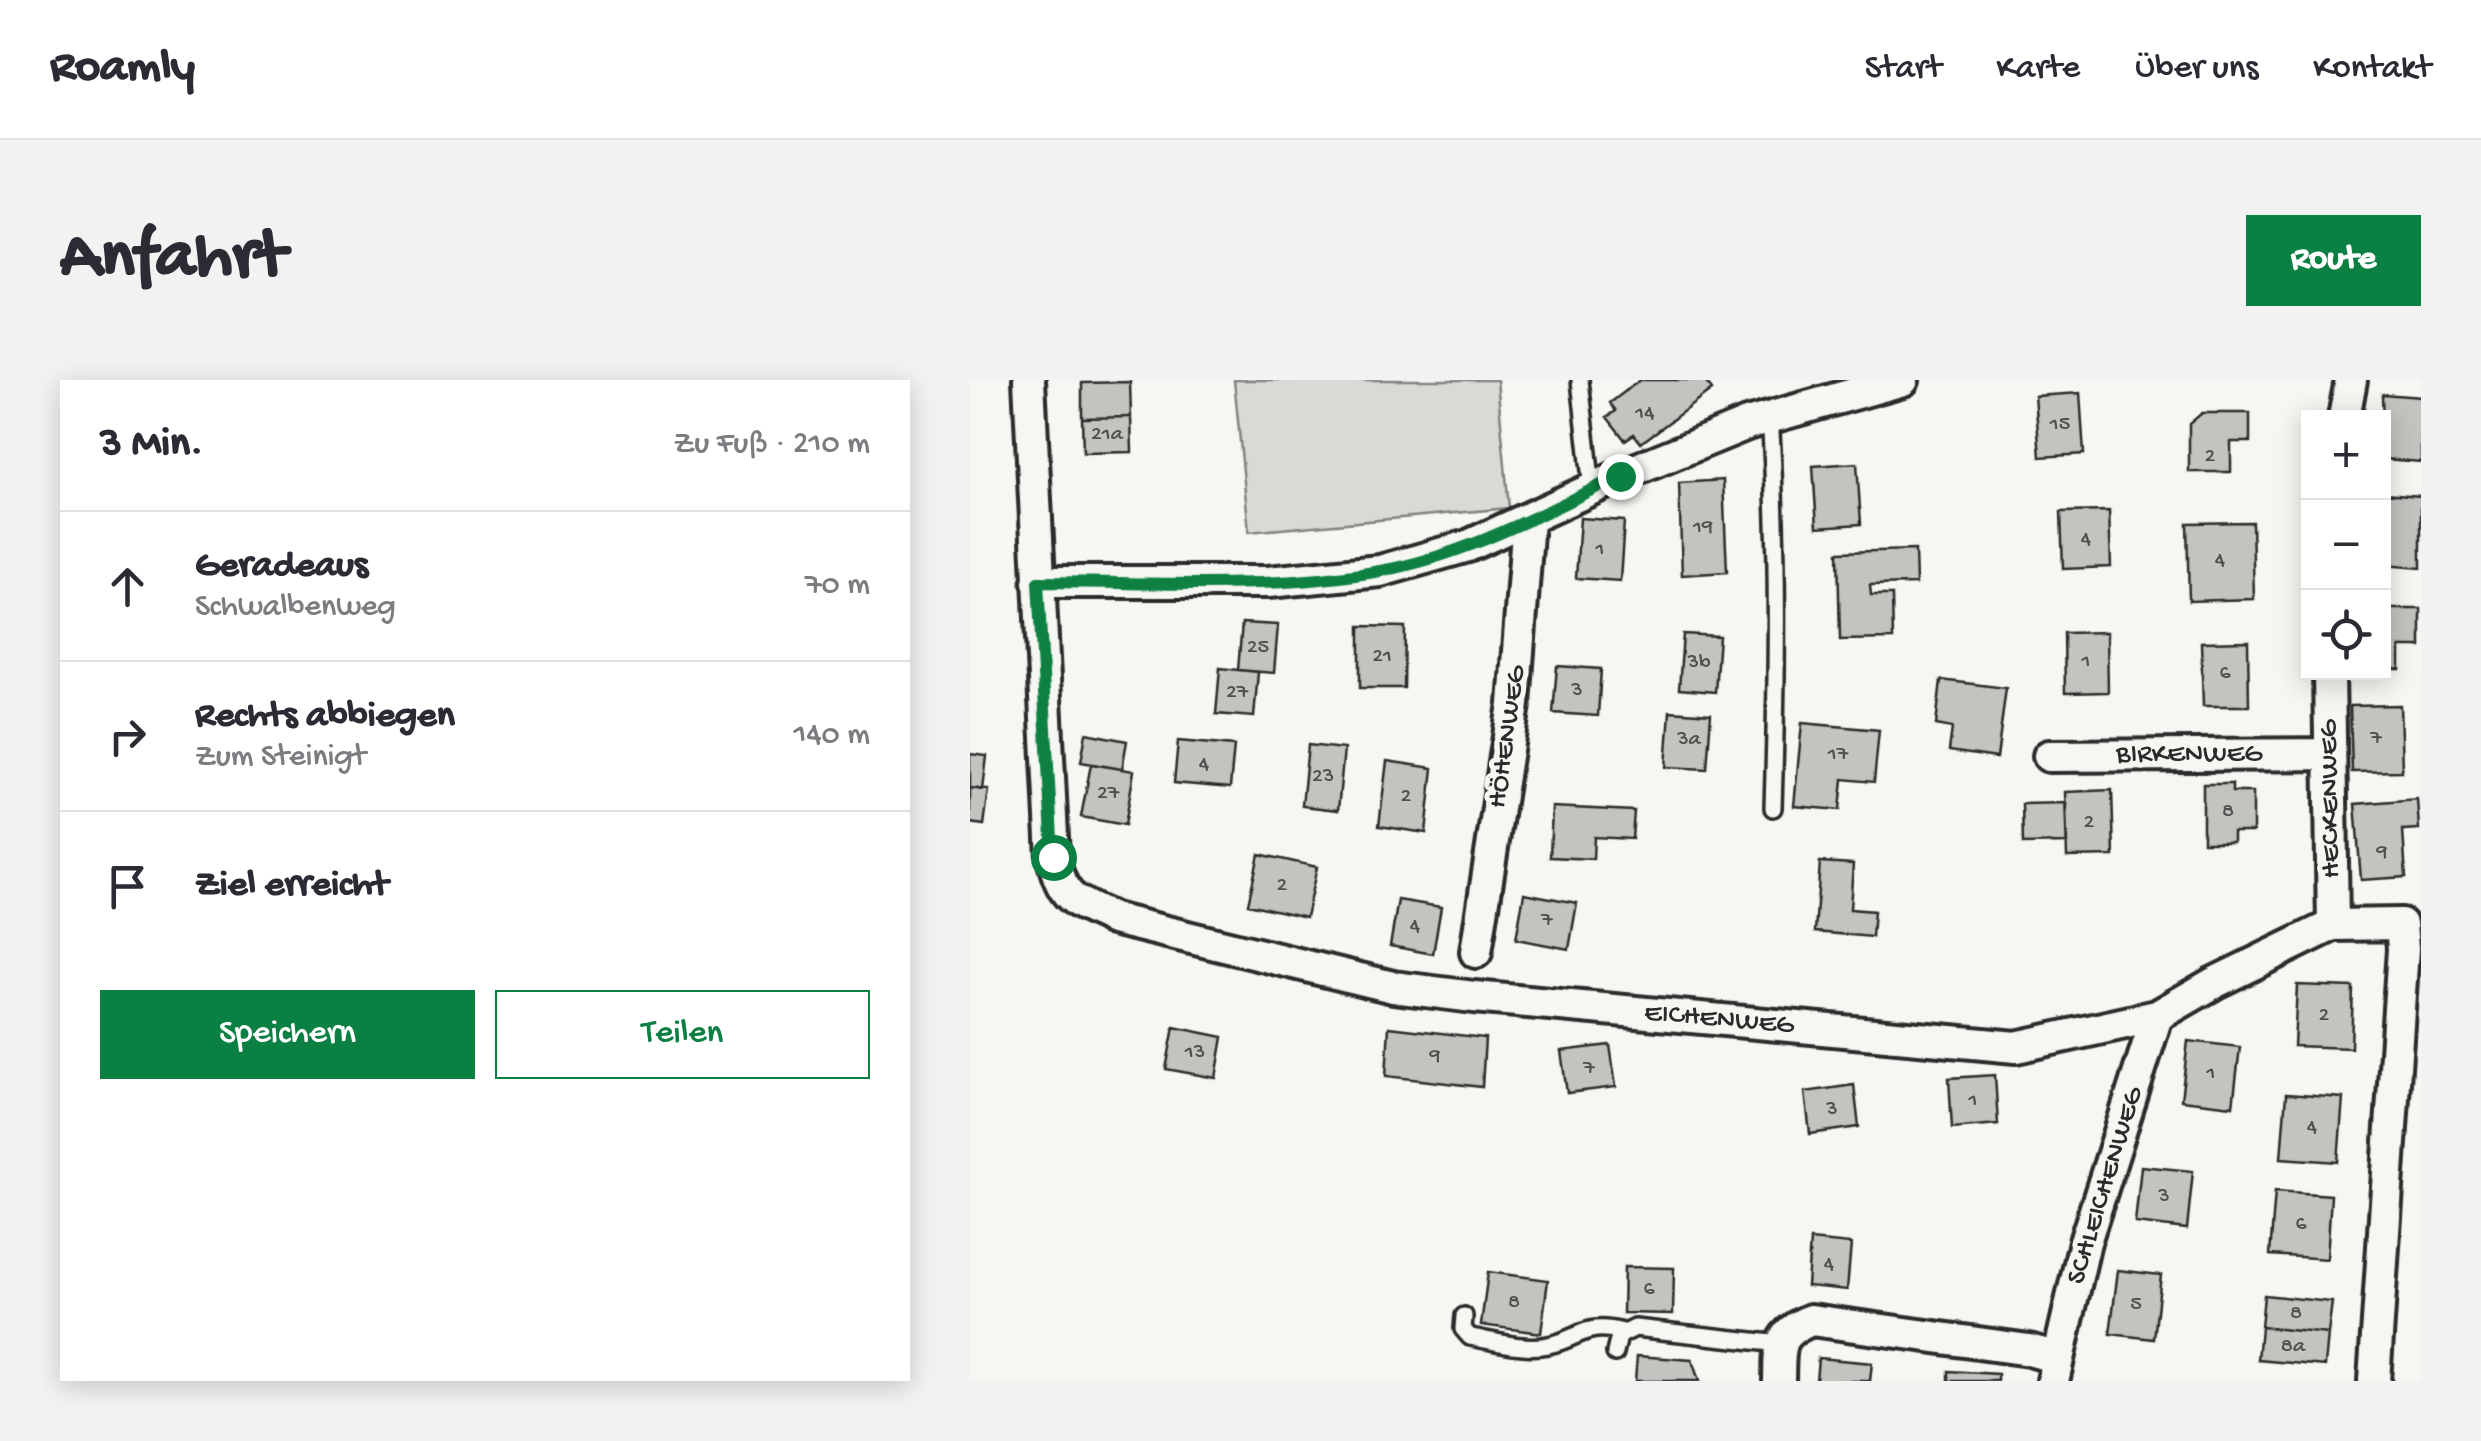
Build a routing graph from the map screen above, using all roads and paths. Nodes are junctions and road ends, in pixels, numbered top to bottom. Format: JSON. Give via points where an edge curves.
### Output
{"nodes":[{"id":1,"x":1029,"y":380,"type":"edge"},
{"id":2,"x":1580,"y":380,"type":"edge"},
{"id":3,"x":1903,"y":380,"type":"edge"},
{"id":4,"x":2351,"y":380,"type":"edge"},
{"id":5,"x":2345,"y":410,"type":"edge"},
{"id":6,"x":1770,"y":417,"type":"junction"},
{"id":7,"x":1592,"y":489,"type":"junction"},
{"id":8,"x":1528,"y":520,"type":"junction"},
{"id":9,"x":1038,"y":582,"type":"junction"},
{"id":10,"x":2329,"y":680,"type":"edge"},
{"id":11,"x":2330,"y":754,"type":"junction"},
{"id":12,"x":2049,"y":756,"type":"dead end"},
{"id":13,"x":1773,"y":808,"type":"dead end"},
{"id":14,"x":2334,"y":924,"type":"junction"},
{"id":15,"x":1476,"y":952,"type":"dead end"},
{"id":16,"x":2157,"y":1016,"type":"junction"},
{"id":17,"x":1464,"y":1316,"type":"dead end"},
{"id":18,"x":1623,"y":1332,"type":"junction"},
{"id":19,"x":1780,"y":1344,"type":"junction"},
{"id":20,"x":1615,"y":1353,"type":"dead end"},
{"id":21,"x":2056,"y":1369,"type":"edge"},
{"id":22,"x":1779,"y":1381,"type":"edge"},
{"id":23,"x":2374,"y":1381,"type":"edge"}],
"edges":[{"from":1,"to":9,"type":"street"},
{"from":2,"to":7,"type":"lane"},
{"from":3,"to":6,"type":"street"},
{"from":4,"to":5,"type":"street"},
{"from":6,"to":7,"type":"street"},
{"from":6,"to":13,"type":"lane","via":[[1776,496]]},
{"from":7,"to":8,"type":"street"},
{"from":8,"to":9,"type":"street","via":[[1468,546],[1380,571],[1268,582]]},
{"from":8,"to":15,"type":"street","name":"HÖHENWEG","via":[[1514,704]]},
{"from":9,"to":16,"type":"street","name":"EICHENWEG","via":[[1058,884],[1072,899],[1113,919],[1392,987],[1474,998],[2016,1047]]},
{"from":10,"to":11,"type":"street","name":"HECKENWEG"},
{"from":11,"to":12,"type":"street","name":"BIRKENWEG"},
{"from":11,"to":14,"type":"street","name":"HECKENWEG"},
{"from":14,"to":16,"type":"street","name":"EICHENWEG"},
{"from":14,"to":23,"type":"street","name":"EICHENWEG","via":[[2401,924]]},
{"from":16,"to":21,"type":"street","name":"SCHLEICHENWEG","via":[[2085,1242]]},
{"from":17,"to":18,"type":"lane","via":[[1470,1338],[1519,1345],[1550,1345],[1596,1327]]},
{"from":18,"to":19,"type":"lane","via":[[1643,1328]]},
{"from":18,"to":20,"type":"lane"},
{"from":19,"to":21,"type":"street","name":"SCHLEICHENWEG","via":[[1790,1328],[1811,1320],[2029,1350]]},
{"from":19,"to":22,"type":"street"}]}
